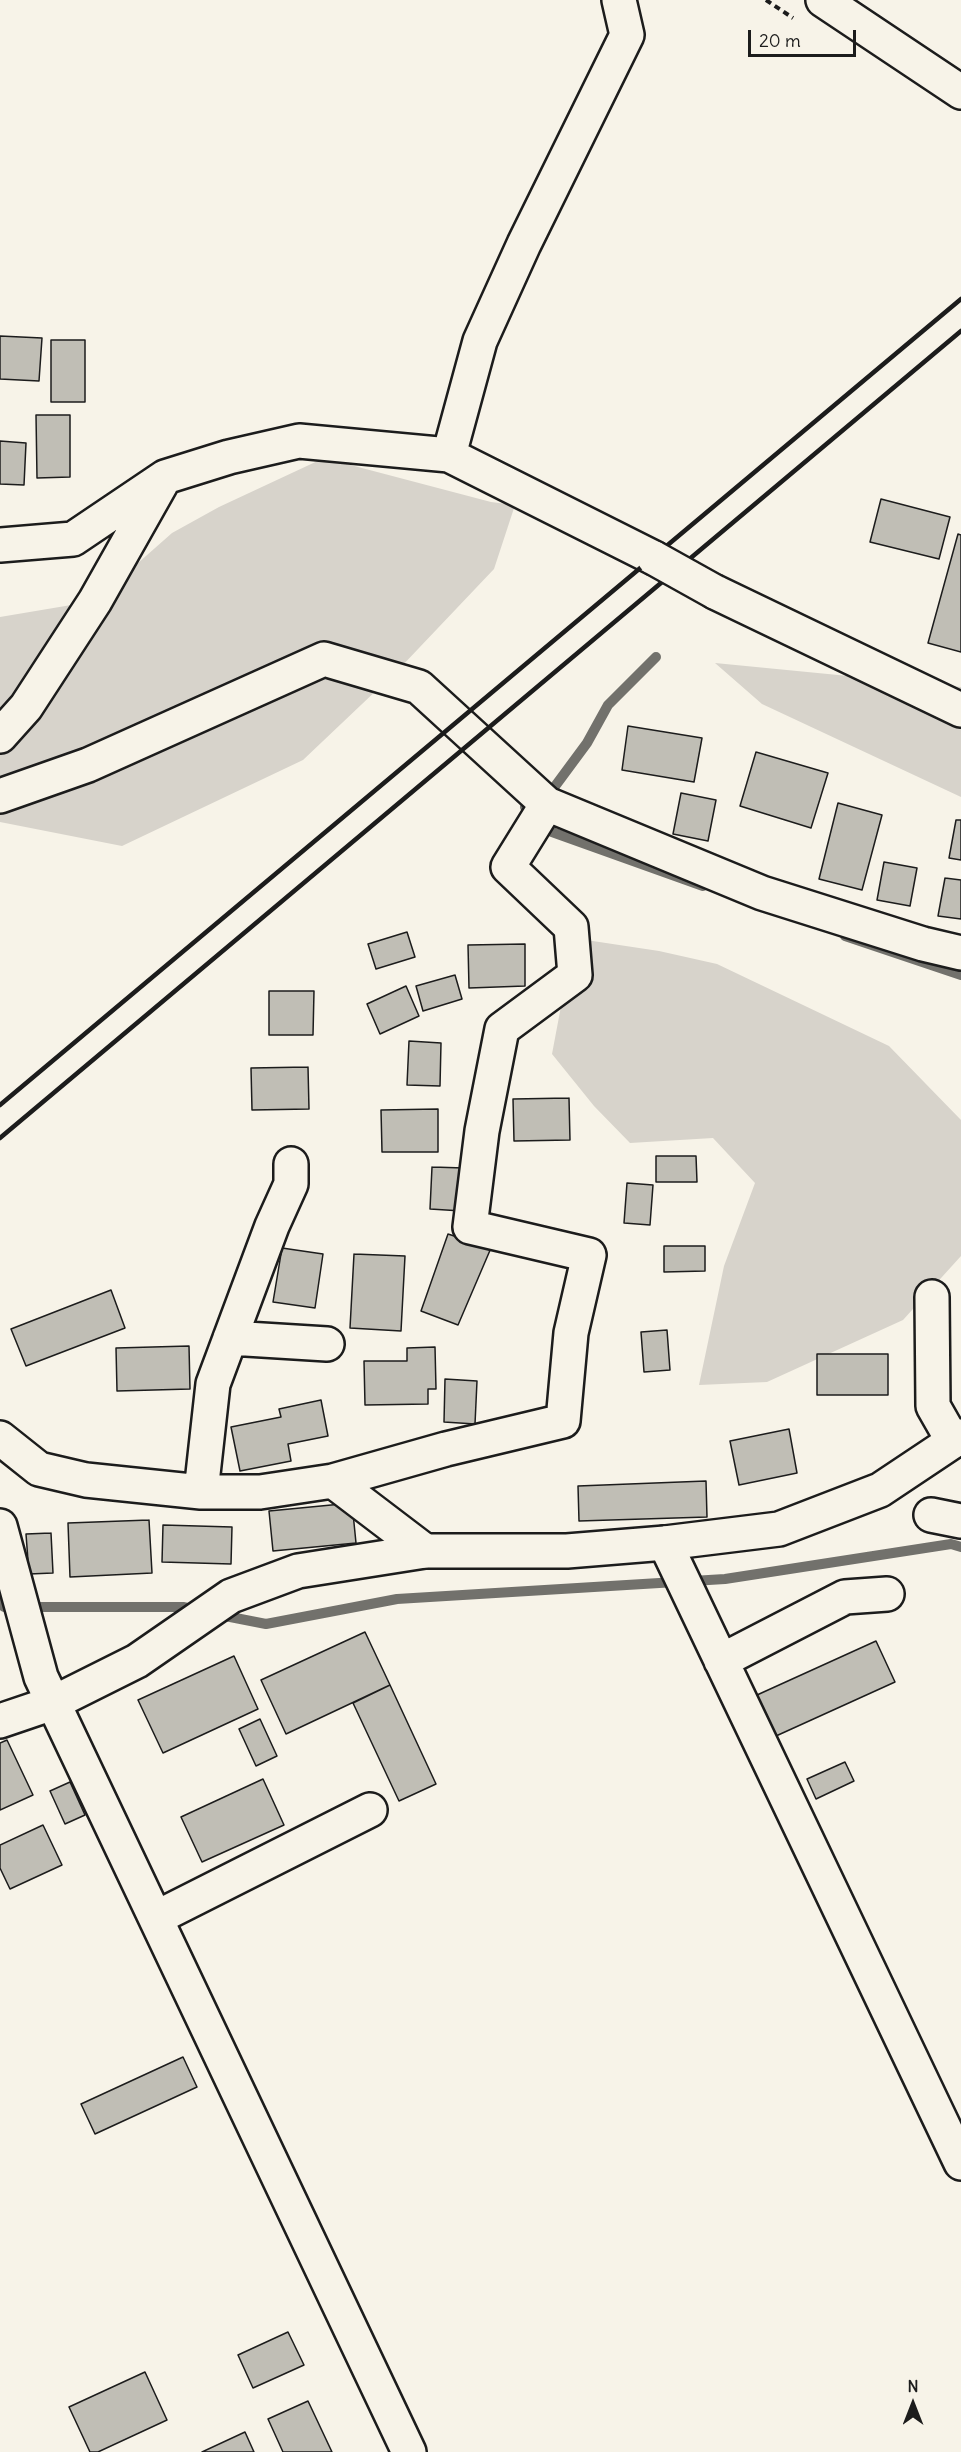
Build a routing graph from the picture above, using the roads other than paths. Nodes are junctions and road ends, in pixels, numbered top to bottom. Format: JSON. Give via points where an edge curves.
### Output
{"nodes":[{"id":1,"x":619,"y":0,"type":"edge"},
{"id":2,"x":823,"y":0,"type":"edge"},
{"id":3,"x":961,"y":92,"type":"edge"},
{"id":4,"x":449,"y":455,"type":"junction"},
{"id":5,"x":165,"y":477,"type":"junction"},
{"id":6,"x":0,"y":545,"type":"edge"},
{"id":7,"x":961,"y":710,"type":"edge"},
{"id":8,"x":0,"y":736,"type":"edge"},
{"id":9,"x":0,"y":796,"type":"edge"},
{"id":10,"x":538,"y":804,"type":"junction"},
{"id":11,"x":961,"y":953,"type":"edge"},
{"id":12,"x":291,"y":1164,"type":"dead end"},
{"id":13,"x":932,"y":1297,"type":"dead end"},
{"id":14,"x":230,"y":1338,"type":"junction"},
{"id":15,"x":327,"y":1344,"type":"dead end"},
{"id":16,"x":0,"y":1438,"type":"edge"},
{"id":17,"x":957,"y":1439,"type":"edge"},
{"id":18,"x":333,"y":1481,"type":"junction"},
{"id":19,"x":201,"y":1492,"type":"junction"},
{"id":20,"x":0,"y":1526,"type":"edge"},
{"id":21,"x":425,"y":1551,"type":"junction"},
{"id":22,"x":669,"y":1551,"type":"junction"},
{"id":23,"x":887,"y":1594,"type":"dead end"},
{"id":24,"x":721,"y":1661,"type":"junction"},
{"id":25,"x":53,"y":1703,"type":"junction"},
{"id":26,"x":0,"y":1721,"type":"edge"},
{"id":27,"x":370,"y":1810,"type":"dead end"},
{"id":28,"x":156,"y":1918,"type":"junction"},
{"id":29,"x":961,"y":2163,"type":"edge"},
{"id":30,"x":409,"y":2452,"type":"edge"}],
"edges":[{"from":1,"to":4,"type":"street","via":[[627,35],[480,341]]},
{"from":2,"to":3,"type":"street"},
{"from":4,"to":5,"type":"street","via":[[299,441]]},
{"from":4,"to":7,"type":"street","bridge":true,"via":[[714,592]]},
{"from":5,"to":6,"type":"street","via":[[73,539]]},
{"from":5,"to":8,"type":"street","via":[[95,601],[27,707]]},
{"from":9,"to":10,"type":"street","via":[[88,765],[324,659],[419,687]]},
{"from":10,"to":11,"type":"street","via":[[762,893]]},
{"from":10,"to":18,"type":"street","via":[[508,867],[571,927],[575,975],[502,1029],[482,1131],[470,1227],[589,1255],[571,1333],[562,1421]]},
{"from":12,"to":14,"type":"street","via":[[291,1184]]},
{"from":13,"to":17,"type":"street","via":[[933,1406]]},
{"from":14,"to":15,"type":"street"},
{"from":14,"to":19,"type":"street","via":[[213,1384]]},
{"from":16,"to":19,"type":"street","via":[[39,1469],[86,1480]]},
{"from":17,"to":22,"type":"street","via":[[880,1490],[779,1529]]},
{"from":18,"to":19,"type":"street","via":[[260,1492]]},
{"from":18,"to":21,"type":"street"},
{"from":20,"to":25,"type":"street","via":[[41,1677]]},
{"from":21,"to":22,"type":"street"},
{"from":21,"to":25,"type":"street","via":[[298,1571],[231,1596],[137,1661]]},
{"from":22,"to":24,"type":"street"},
{"from":23,"to":24,"type":"street","via":[[845,1597]]},
{"from":24,"to":29,"type":"street"},
{"from":25,"to":26,"type":"street"},
{"from":25,"to":28,"type":"street"},
{"from":27,"to":28,"type":"street"},
{"from":28,"to":30,"type":"street"}]}
